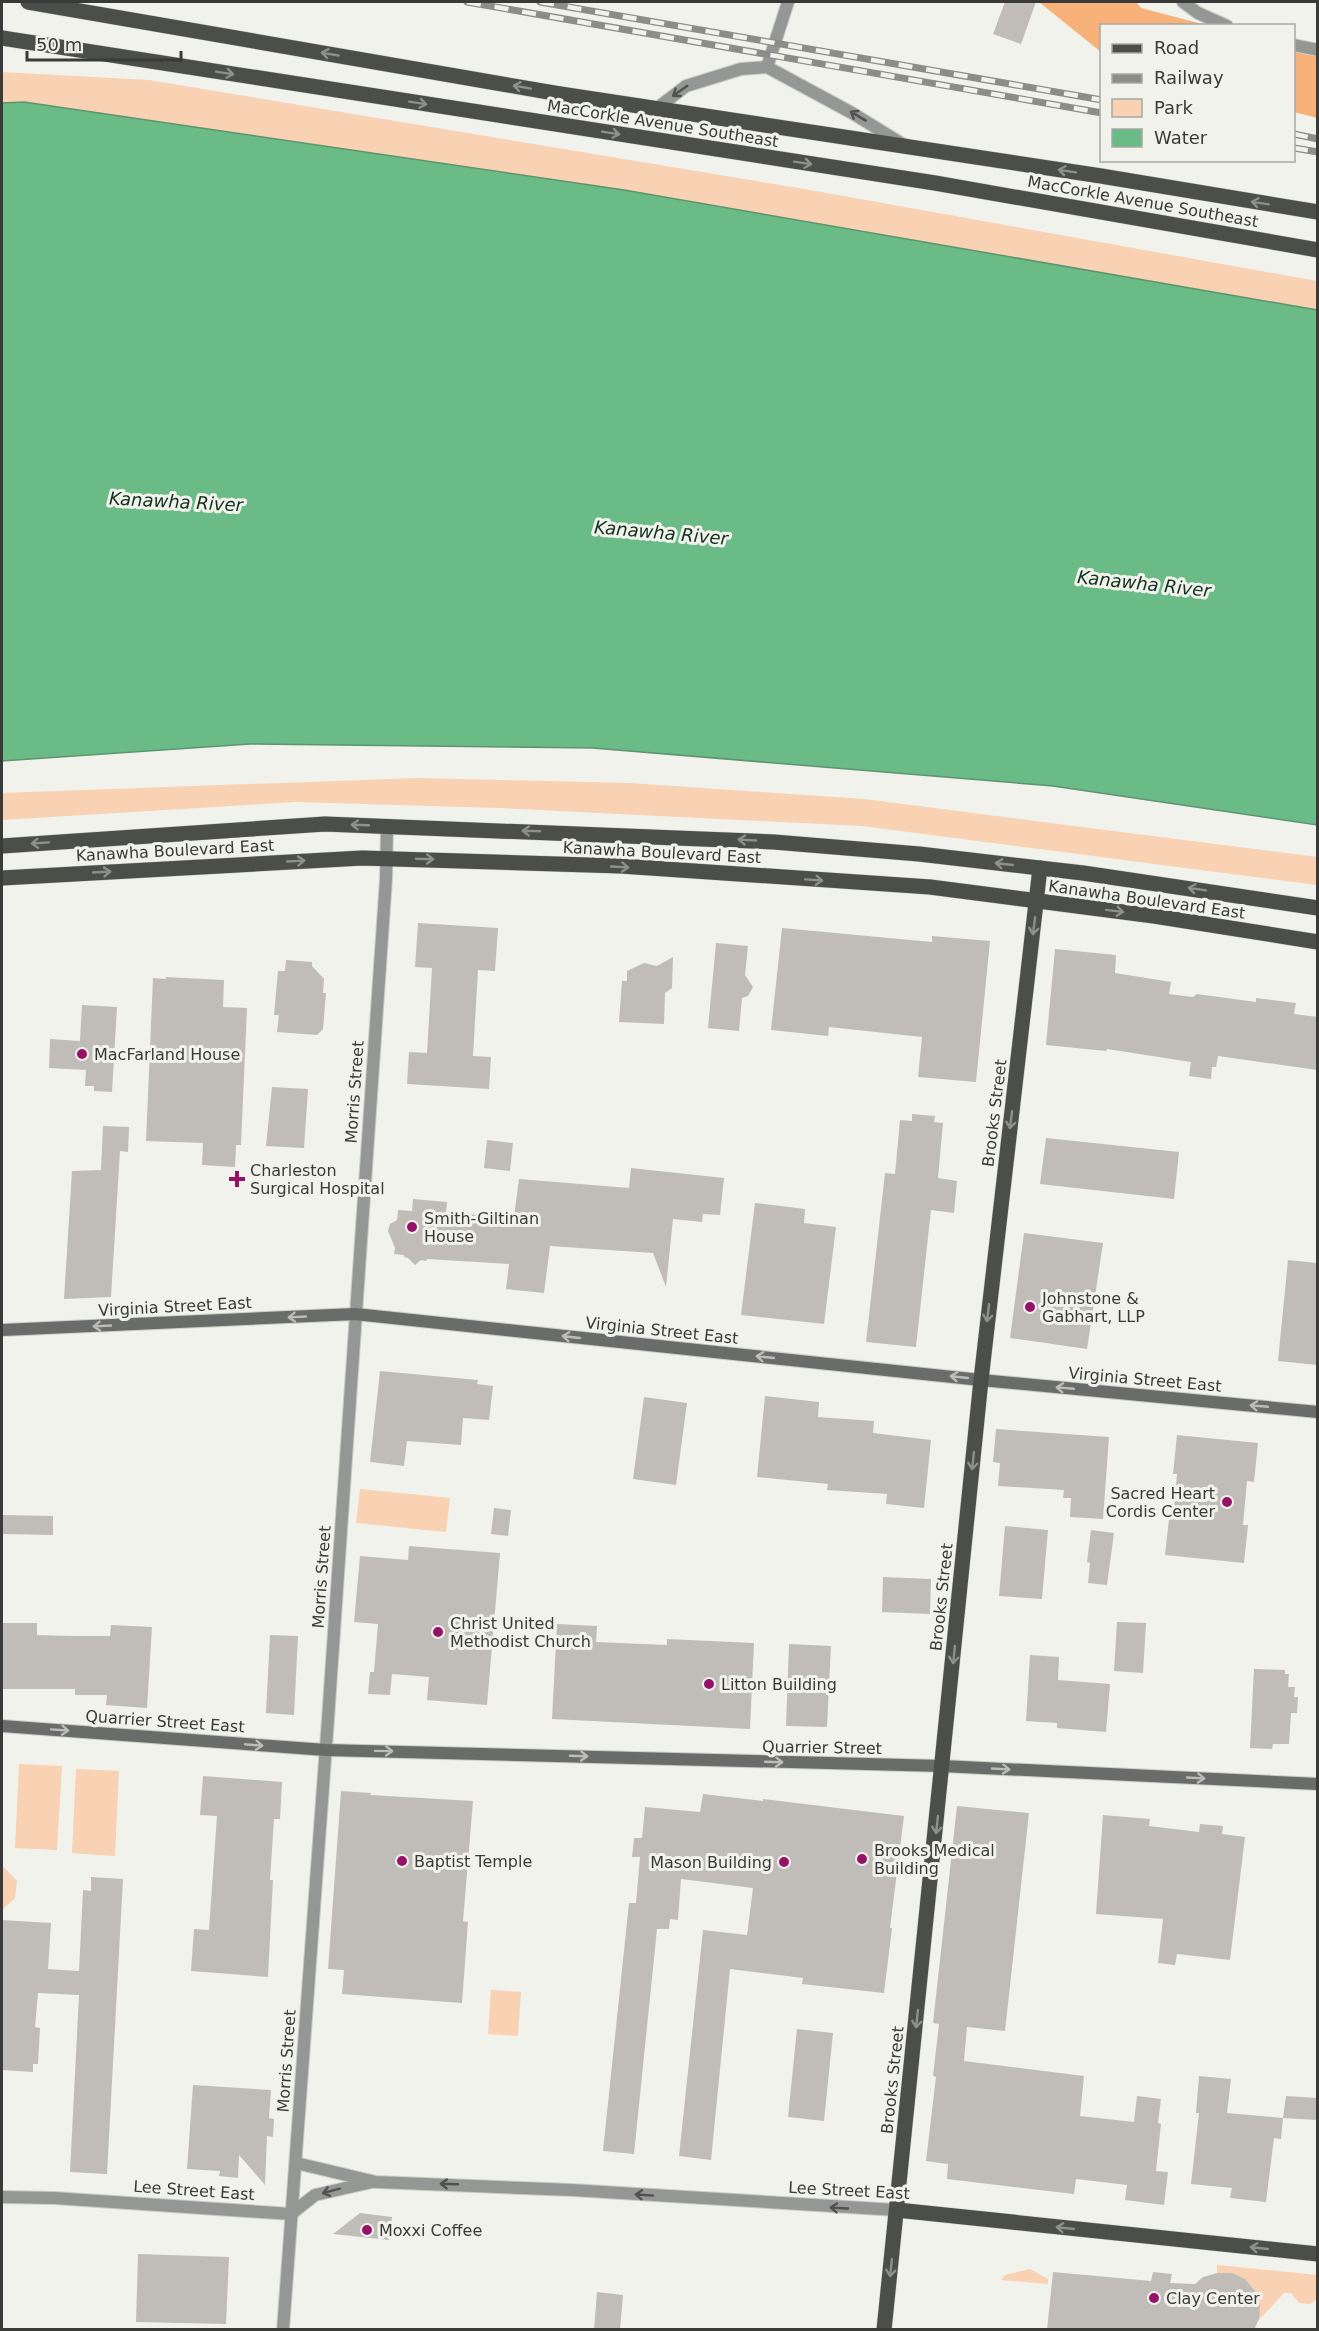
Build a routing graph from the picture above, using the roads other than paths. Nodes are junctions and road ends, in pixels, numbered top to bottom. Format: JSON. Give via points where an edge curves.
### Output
{"nodes":[{"id":1,"x":28,"y":2,"type":"edge"},
{"id":2,"x":788,"y":2,"type":"edge"},
{"id":3,"x":1183,"y":2,"type":"edge"},
{"id":4,"x":1223,"y":24,"type":"edge"},
{"id":5,"x":2,"y":38,"type":"edge"},
{"id":6,"x":1295,"y":45,"type":"edge"},
{"id":7,"x":1317,"y":50,"type":"edge"},
{"id":8,"x":767,"y":67,"type":"junction"},
{"id":9,"x":656,"y":108,"type":"junction"},
{"id":10,"x":908,"y":147,"type":"junction"},
{"id":11,"x":1317,"y":212,"type":"edge"},
{"id":12,"x":1317,"y":250,"type":"edge"},
{"id":13,"x":387,"y":826,"type":"junction"},
{"id":14,"x":2,"y":846,"type":"edge"},
{"id":15,"x":387,"y":858,"type":"junction"},
{"id":16,"x":1040,"y":868,"type":"junction"},
{"id":17,"x":2,"y":878,"type":"edge"},
{"id":18,"x":1037,"y":901,"type":"junction"},
{"id":19,"x":1317,"y":908,"type":"edge"},
{"id":20,"x":1317,"y":942,"type":"edge"},
{"id":21,"x":355,"y":1314,"type":"junction"},
{"id":22,"x":2,"y":1330,"type":"edge"},
{"id":23,"x":981,"y":1380,"type":"junction"},
{"id":24,"x":1317,"y":1412,"type":"edge"},
{"id":25,"x":2,"y":1726,"type":"edge"},
{"id":26,"x":326,"y":1750,"type":"junction"},
{"id":27,"x":942,"y":1766,"type":"junction"},
{"id":28,"x":1317,"y":1784,"type":"edge"},
{"id":29,"x":296,"y":2163,"type":"junction"},
{"id":30,"x":376,"y":2182,"type":"junction"},
{"id":31,"x":2,"y":2197,"type":"edge"},
{"id":32,"x":897,"y":2210,"type":"junction"},
{"id":33,"x":291,"y":2214,"type":"junction"},
{"id":34,"x":1317,"y":2254,"type":"edge"},
{"id":35,"x":283,"y":2330,"type":"edge"},
{"id":36,"x":884,"y":2330,"type":"edge"}],
"edges":[{"from":9,"to":1,"type":"main road","name":"MacCorkle Avenue Southeast","one_way":true},
{"from":2,"to":8,"type":"street"},
{"from":3,"to":4,"type":"street"},
{"from":5,"to":12,"type":"main road","name":"MacCorkle Avenue Southeast","one_way":true,"via":[[935,183]]},
{"from":6,"to":7,"type":"street"},
{"from":8,"to":9,"type":"street","one_way":true,"via":[[741,69],[686,86]]},
{"from":10,"to":8,"type":"street","one_way":true},
{"from":9,"to":10,"type":"main road","name":"MacCorkle Avenue Southeast"},
{"from":11,"to":10,"type":"main road","name":"MacCorkle Avenue Southeast","one_way":true},
{"from":13,"to":14,"type":"main road","name":"Kanawha Boulevard East","one_way":true,"via":[[325,824]]},
{"from":13,"to":15,"type":"street","name":"Morris Street"},
{"from":16,"to":13,"type":"main road","name":"Kanawha Boulevard East","one_way":true,"via":[[774,842]]},
{"from":17,"to":15,"type":"main road","name":"Kanawha Boulevard East","one_way":true},
{"from":15,"to":18,"type":"main road","name":"Kanawha Boulevard East","one_way":true,"via":[[621,866],[928,887]]},
{"from":15,"to":21,"type":"street","name":"Morris Street"},
{"from":16,"to":18,"type":"main road","name":"Brooks Street"},
{"from":19,"to":16,"type":"main road","name":"Kanawha Boulevard East","one_way":true},
{"from":18,"to":20,"type":"main road","name":"Kanawha Boulevard East","one_way":true},
{"from":18,"to":23,"type":"main road","name":"Brooks Street","one_way":true},
{"from":21,"to":22,"type":"main road","name":"Virginia Street East","one_way":true},
{"from":23,"to":21,"type":"main road","name":"Virginia Street East","one_way":true},
{"from":21,"to":26,"type":"street","name":"Morris Street"},
{"from":24,"to":23,"type":"main road","name":"Virginia Street East","one_way":true},
{"from":23,"to":27,"type":"main road","name":"Brooks Street","one_way":true},
{"from":25,"to":26,"type":"main road","name":"Quarrier Street East","one_way":true},
{"from":26,"to":27,"type":"main road","name":"Quarrier Street","one_way":true},
{"from":26,"to":29,"type":"street","name":"Morris Street"},
{"from":27,"to":28,"type":"main road","name":"Quarrier Street","one_way":true},
{"from":27,"to":32,"type":"main road","name":"Brooks Street","one_way":true},
{"from":29,"to":30,"type":"street","name":"Lee Street East"},
{"from":29,"to":33,"type":"street","name":"Morris Street"},
{"from":32,"to":30,"type":"street","name":"Lee Street East","one_way":true},
{"from":30,"to":33,"type":"street","name":"Lee Street East","one_way":true,"via":[[315,2195]]},
{"from":31,"to":33,"type":"street","name":"Lee Street East"},
{"from":34,"to":32,"type":"main road","name":"Lee Street East","one_way":true},
{"from":32,"to":36,"type":"main road","name":"Brooks Street","one_way":true},
{"from":33,"to":35,"type":"street","name":"Morris Street"}]}
